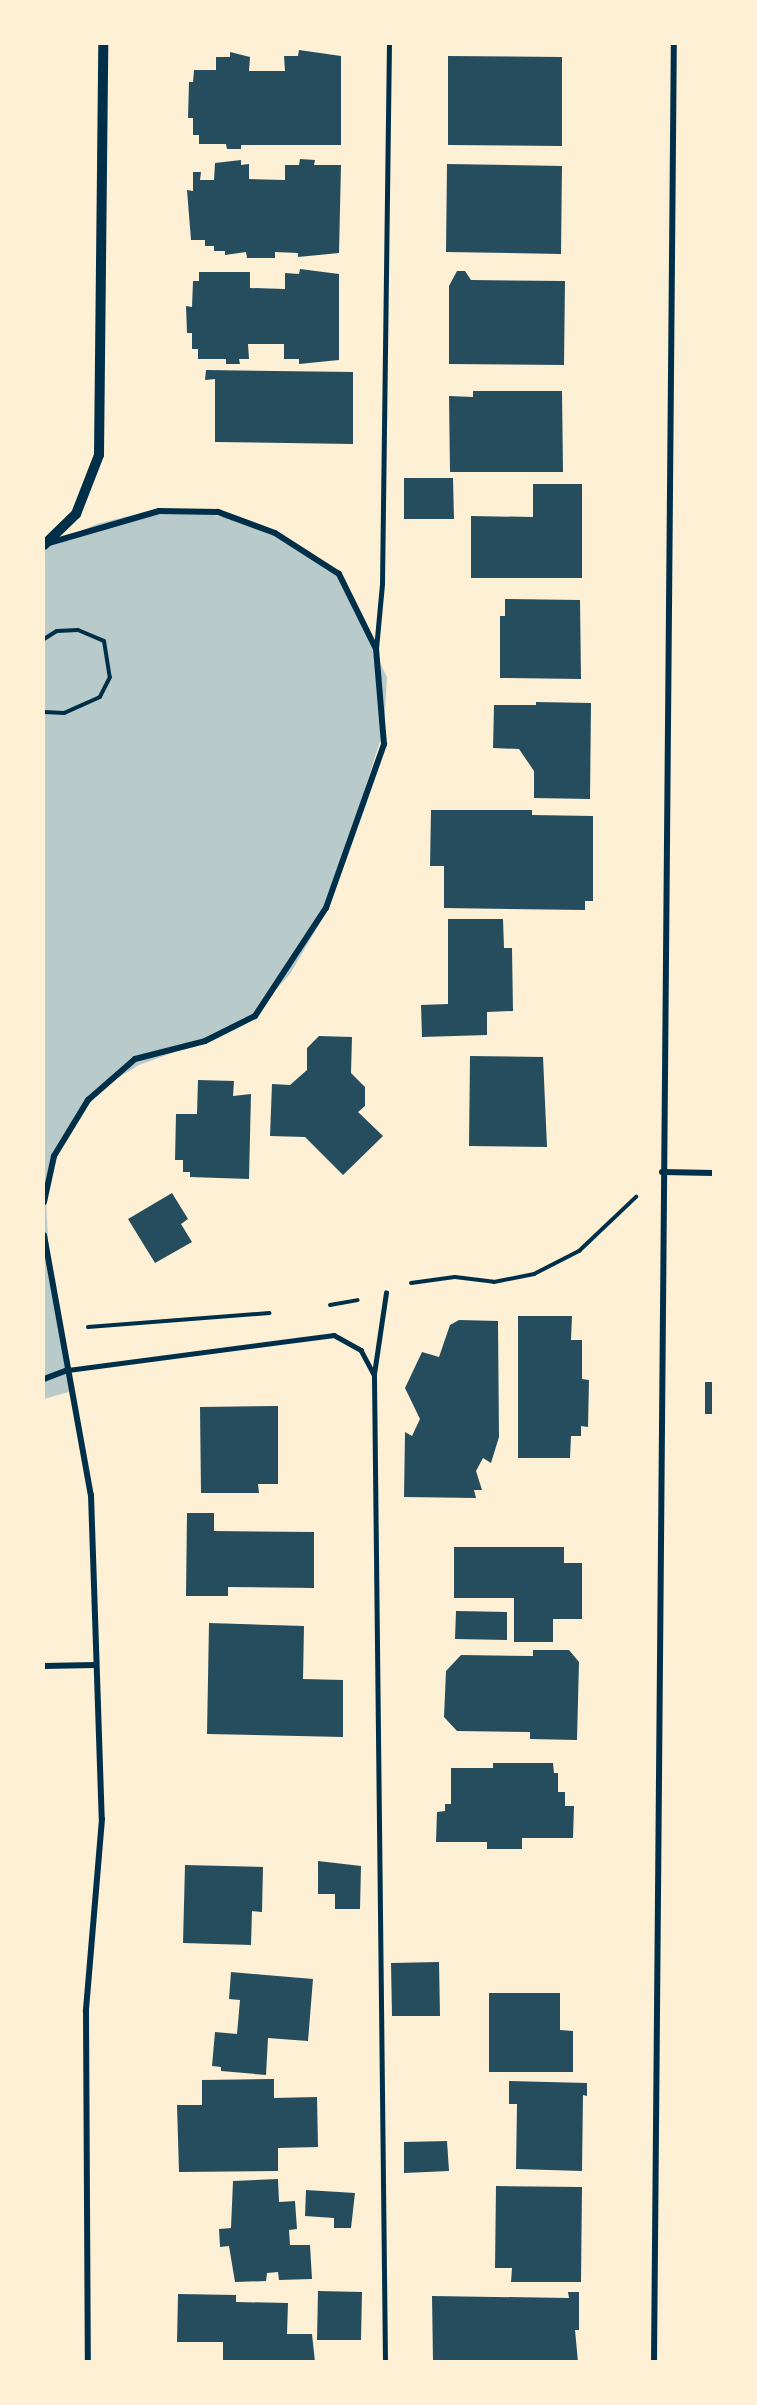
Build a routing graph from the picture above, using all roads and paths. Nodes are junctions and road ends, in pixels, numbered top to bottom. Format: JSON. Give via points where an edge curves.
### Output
{"nodes":[{"id":1,"x":103,"y":44,"type":"edge"},
{"id":2,"x":389,"y":44,"type":"edge"},
{"id":3,"x":674,"y":44,"type":"edge"},
{"id":4,"x":45,"y":545,"type":"edge"},
{"id":5,"x":44,"y":639,"type":"edge"},
{"id":6,"x":376,"y":649,"type":"junction"},
{"id":7,"x":44,"y":712,"type":"edge"},
{"id":8,"x":662,"y":1172,"type":"junction"},
{"id":9,"x":714,"y":1173,"type":"edge"},
{"id":10,"x":44,"y":1202,"type":"edge"},
{"id":11,"x":44,"y":1235,"type":"edge"},
{"id":12,"x":386,"y":1293,"type":"dead end"},
{"id":13,"x":68,"y":1370,"type":"junction"},
{"id":14,"x":374,"y":1374,"type":"junction"},
{"id":15,"x":44,"y":1379,"type":"edge"},
{"id":16,"x":95,"y":1665,"type":"junction"},
{"id":17,"x":44,"y":1666,"type":"edge"},
{"id":18,"x":88,"y":2361,"type":"edge"},
{"id":19,"x":386,"y":2361,"type":"edge"},
{"id":20,"x":654,"y":2361,"type":"edge"}],
"edges":[{"from":1,"to":4,"type":"street","via":[[99,455],[76,514]]},
{"from":2,"to":6,"type":"lane","via":[[382,584]]},
{"from":3,"to":8,"type":"street"},
{"from":4,"to":6,"type":"street","via":[[159,511],[218,512],[275,532],[339,574]]},
{"from":5,"to":7,"type":"path","via":[[57,631],[78,630],[104,641],[110,677],[100,697],[64,712]]},
{"from":6,"to":10,"type":"street","via":[[384,744],[326,908],[255,1016],[205,1041],[135,1059],[88,1100],[54,1156]]},
{"from":8,"to":9,"type":"street"},
{"from":8,"to":20,"type":"street"},
{"from":11,"to":13,"type":"street"},
{"from":12,"to":14,"type":"lane"},
{"from":13,"to":14,"type":"lane","via":[[333,1335],[362,1350]]},
{"from":13,"to":15,"type":"street"},
{"from":13,"to":16,"type":"street","via":[[91,1495]]},
{"from":14,"to":19,"type":"lane"},
{"from":16,"to":17,"type":"street"},
{"from":16,"to":18,"type":"street","via":[[102,1819],[86,2011]]}]}
